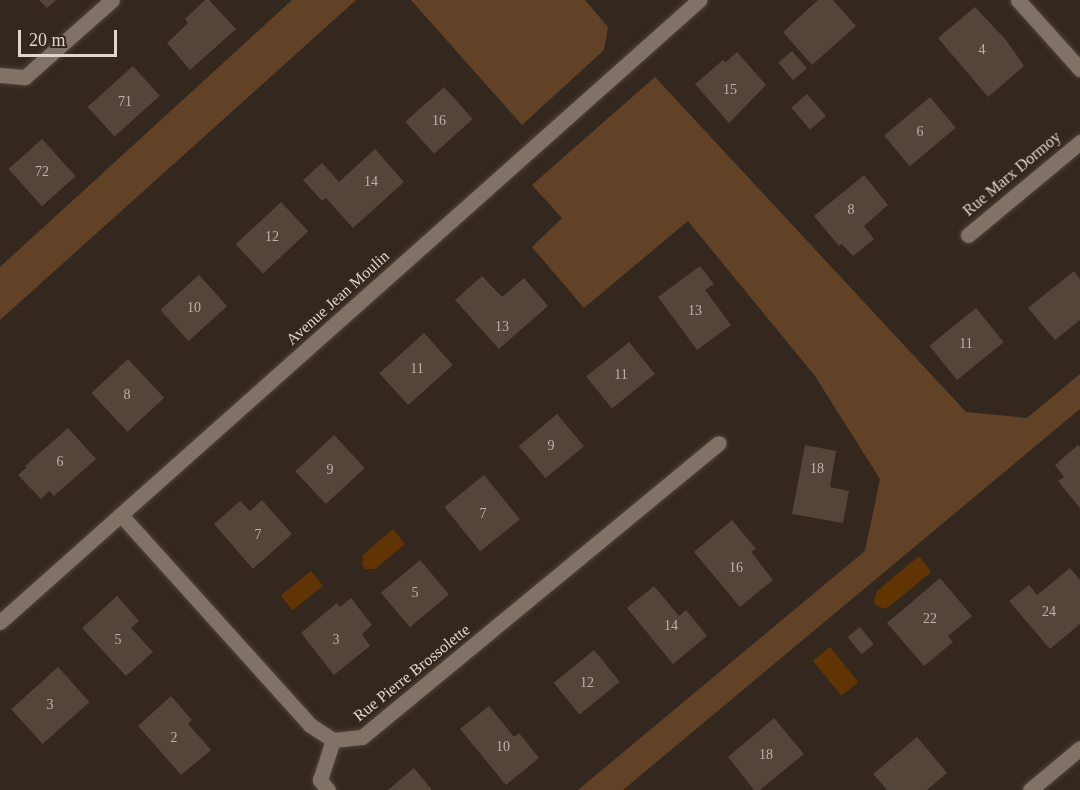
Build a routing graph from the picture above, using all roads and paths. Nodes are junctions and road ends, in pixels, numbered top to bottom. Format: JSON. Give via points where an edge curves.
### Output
{"nodes":[{"id":1,"x":112,"y":0,"type":"edge"},
{"id":2,"x":699,"y":0,"type":"edge"},
{"id":3,"x":1018,"y":0,"type":"edge"},
{"id":4,"x":1080,"y":69,"type":"edge"},
{"id":5,"x":0,"y":75,"type":"edge"},
{"id":6,"x":1080,"y":142,"type":"edge"},
{"id":7,"x":968,"y":235,"type":"dead end"},
{"id":8,"x":719,"y":443,"type":"dead end"},
{"id":9,"x":121,"y":515,"type":"junction"},
{"id":10,"x":0,"y":622,"type":"edge"},
{"id":11,"x":333,"y":740,"type":"junction"},
{"id":12,"x":1080,"y":748,"type":"edge"},
{"id":13,"x":328,"y":790,"type":"edge"},
{"id":14,"x":1030,"y":790,"type":"edge"}],
"edges":[{"from":1,"to":5,"type":"street","via":[[25,77]]},
{"from":2,"to":9,"type":"street","name":"Avenue Jean Moulin"},
{"from":3,"to":4,"type":"street"},
{"from":6,"to":7,"type":"street","name":"Rue Marx Dormoy"},
{"from":8,"to":11,"type":"street","name":"Rue Pierre Brossolette","via":[[362,737]]},
{"from":9,"to":10,"type":"street","name":"Avenue Jean Moulin"},
{"from":9,"to":11,"type":"street","via":[[310,725]]},
{"from":11,"to":13,"type":"street","via":[[320,780]]},
{"from":12,"to":14,"type":"street"}]}
